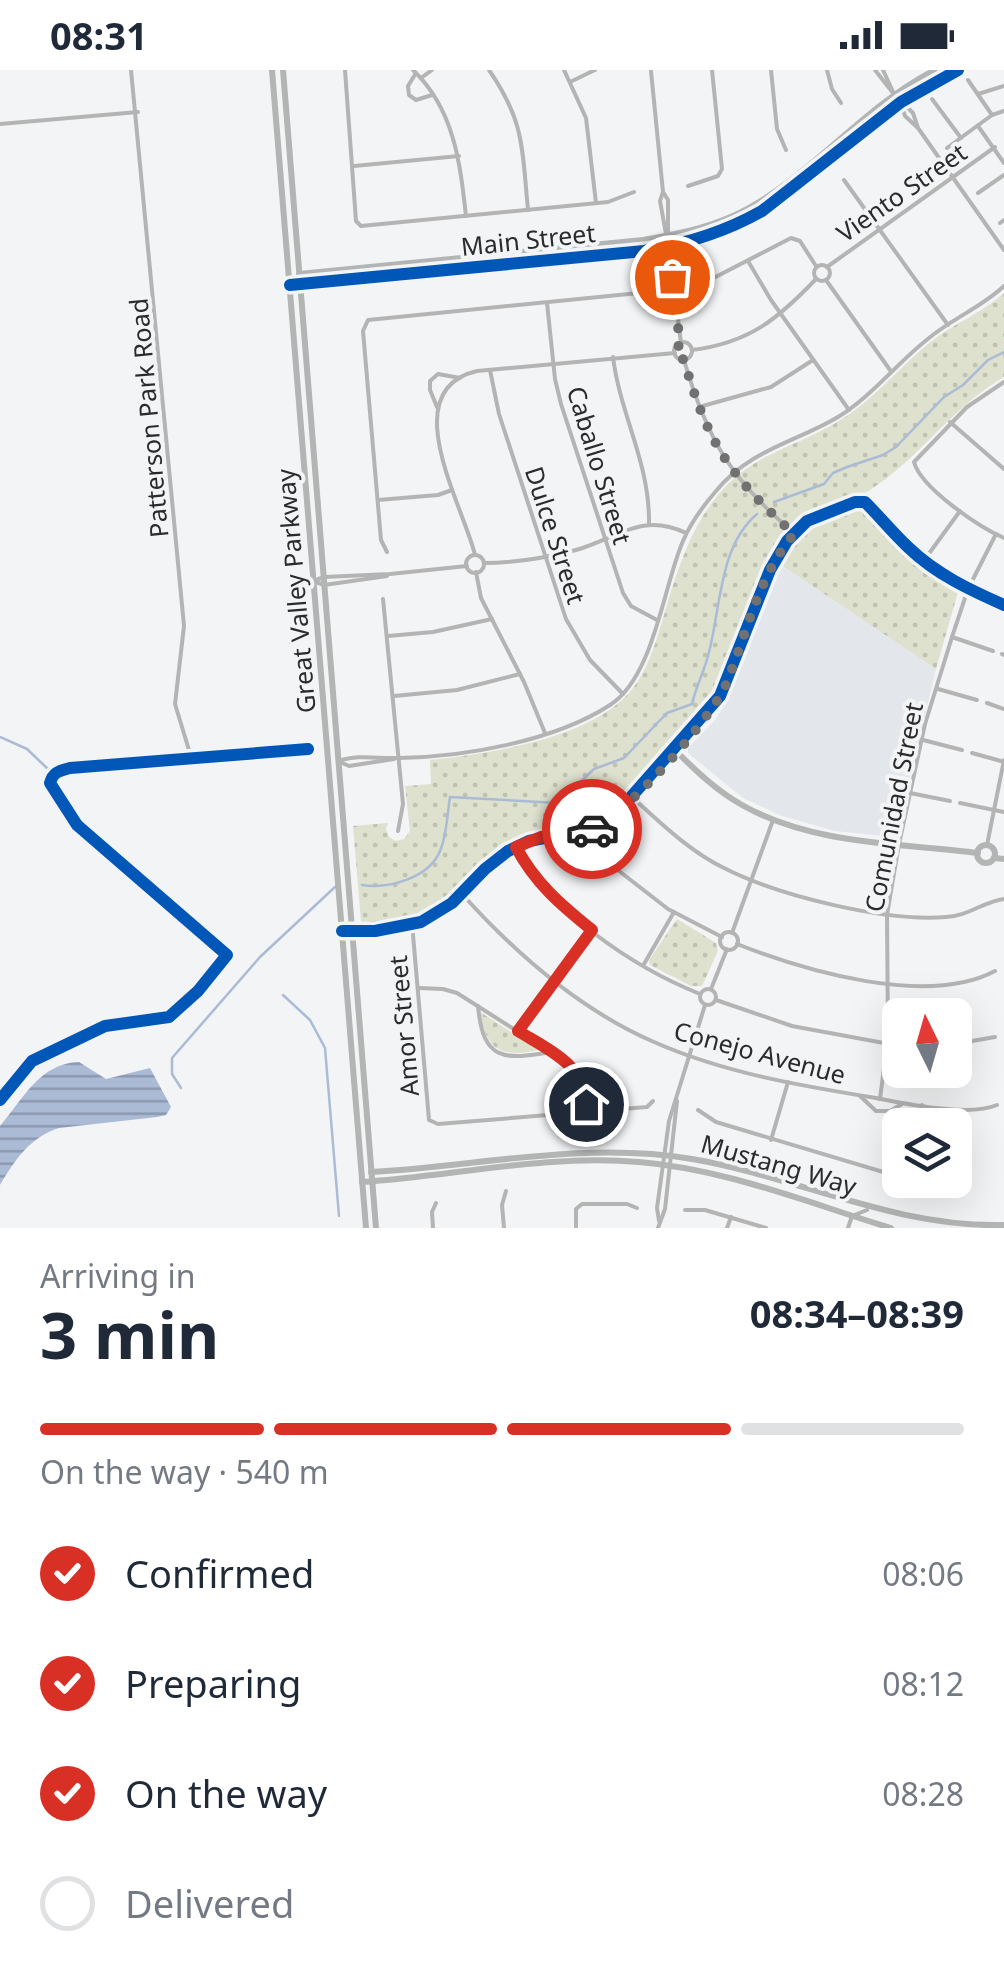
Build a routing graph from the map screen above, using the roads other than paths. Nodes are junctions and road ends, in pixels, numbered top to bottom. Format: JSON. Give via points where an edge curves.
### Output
{"nodes":[{"id":1,"x":131,"y":70,"type":"edge"},
{"id":2,"x":272,"y":70,"type":"edge"},
{"id":3,"x":283,"y":70,"type":"edge"},
{"id":4,"x":344,"y":70,"type":"edge"},
{"id":5,"x":432,"y":70,"type":"edge"},
{"id":6,"x":489,"y":70,"type":"edge"},
{"id":7,"x":564,"y":70,"type":"edge"},
{"id":8,"x":595,"y":70,"type":"edge"},
{"id":9,"x":650,"y":70,"type":"edge"},
{"id":10,"x":712,"y":70,"type":"edge"},
{"id":11,"x":771,"y":70,"type":"edge"},
{"id":12,"x":827,"y":70,"type":"edge"},
{"id":13,"x":874,"y":70,"type":"edge"},
{"id":14,"x":883,"y":70,"type":"edge"},
{"id":15,"x":935,"y":70,"type":"edge"},
{"id":16,"x":958,"y":70,"type":"edge"},
{"id":17,"x":416,"y":74,"type":"edge"},
{"id":18,"x":968,"y":80,"type":"dead end"},
{"id":19,"x":571,"y":81,"type":"junction"},
{"id":20,"x":1004,"y":86,"type":"edge"},
{"id":21,"x":894,"y":94,"type":"junction"},
{"id":22,"x":978,"y":94,"type":"junction"},
{"id":23,"x":432,"y":95,"type":"junction"},
{"id":24,"x":932,"y":99,"type":"dead end"},
{"id":25,"x":842,"y":102,"type":"dead end"},
{"id":26,"x":901,"y":102,"type":"junction"},
{"id":27,"x":1004,"y":111,"type":"edge"},
{"id":28,"x":138,"y":112,"type":"junction"},
{"id":29,"x":992,"y":115,"type":"junction"},
{"id":30,"x":0,"y":124,"type":"edge"},
{"id":31,"x":978,"y":125,"type":"junction"},
{"id":32,"x":960,"y":138,"type":"junction"},
{"id":33,"x":995,"y":147,"type":"junction"},
{"id":34,"x":947,"y":148,"type":"dead end"},
{"id":35,"x":786,"y":150,"type":"dead end"},
{"id":36,"x":459,"y":156,"type":"junction"},
{"id":37,"x":1004,"y":162,"type":"edge"},
{"id":38,"x":352,"y":166,"type":"junction"},
{"id":39,"x":1004,"y":175,"type":"edge"},
{"id":40,"x":952,"y":177,"type":"junction"},
{"id":41,"x":844,"y":180,"type":"dead end"},
{"id":42,"x":688,"y":186,"type":"dead end"},
{"id":43,"x":634,"y":192,"type":"dead end"},
{"id":44,"x":978,"y":193,"type":"dead end"},
{"id":45,"x":596,"y":203,"type":"junction"},
{"id":46,"x":528,"y":210,"type":"junction"},
{"id":47,"x":466,"y":216,"type":"junction"},
{"id":48,"x":880,"y":228,"type":"junction"},
{"id":49,"x":668,"y":236,"type":"junction"},
{"id":50,"x":669,"y":247,"type":"junction"},
{"id":51,"x":1004,"y":250,"type":"edge"},
{"id":52,"x":748,"y":261,"type":"junction"},
{"id":53,"x":816,"y":266,"type":"junction"},
{"id":54,"x":827,"y":267,"type":"junction"},
{"id":55,"x":289,"y":274,"type":"junction"},
{"id":56,"x":300,"y":274,"type":"junction"},
{"id":57,"x":816,"y":279,"type":"junction"},
{"id":58,"x":826,"y":280,"type":"junction"},
{"id":59,"x":301,"y":284,"type":"junction"},
{"id":60,"x":290,"y":285,"type":"junction"},
{"id":61,"x":698,"y":286,"type":"dead end"},
{"id":62,"x":1004,"y":286,"type":"edge"},
{"id":63,"x":649,"y":292,"type":"dead end"},
{"id":64,"x":547,"y":302,"type":"junction"},
{"id":65,"x":782,"y":315,"type":"junction"},
{"id":66,"x":948,"y":325,"type":"junction"},
{"id":67,"x":680,"y":343,"type":"junction"},
{"id":68,"x":692,"y":350,"type":"junction"},
{"id":69,"x":675,"y":353,"type":"junction"},
{"id":70,"x":613,"y":358,"type":"junction"},
{"id":71,"x":684,"y":360,"type":"junction"},
{"id":72,"x":813,"y":360,"type":"junction"},
{"id":73,"x":553,"y":362,"type":"junction"},
{"id":74,"x":490,"y":370,"type":"junction"},
{"id":75,"x":890,"y":372,"type":"junction"},
{"id":76,"x":460,"y":378,"type":"junction"},
{"id":77,"x":1003,"y":385,"type":"edge"},
{"id":78,"x":699,"y":406,"type":"junction"},
{"id":79,"x":438,"y":408,"type":"junction"},
{"id":80,"x":848,"y":410,"type":"junction"},
{"id":81,"x":950,"y":422,"type":"junction"},
{"id":82,"x":1004,"y":468,"type":"edge"},
{"id":83,"x":733,"y":473,"type":"junction"},
{"id":84,"x":452,"y":490,"type":"junction"},
{"id":85,"x":378,"y":500,"type":"junction"},
{"id":86,"x":960,"y":511,"type":"junction"},
{"id":87,"x":650,"y":523,"type":"junction"},
{"id":88,"x":687,"y":534,"type":"junction"},
{"id":89,"x":794,"y":534,"type":"junction"},
{"id":90,"x":996,"y":534,"type":"junction"},
{"id":91,"x":1004,"y":538,"type":"edge"},
{"id":92,"x":605,"y":540,"type":"junction"},
{"id":93,"x":387,"y":552,"type":"dead end"},
{"id":94,"x":475,"y":555,"type":"junction"},
{"id":95,"x":545,"y":557,"type":"junction"},
{"id":96,"x":924,"y":561,"type":"junction"},
{"id":97,"x":484,"y":563,"type":"junction"},
{"id":98,"x":466,"y":566,"type":"junction"},
{"id":99,"x":476,"y":572,"type":"junction"},
{"id":100,"x":314,"y":581,"type":"junction"},
{"id":101,"x":324,"y":581,"type":"junction"},
{"id":102,"x":968,"y":589,"type":"junction"},
{"id":103,"x":383,"y":600,"type":"dead end"},
{"id":104,"x":1004,"y":606,"type":"edge"},
{"id":105,"x":492,"y":619,"type":"junction"},
{"id":106,"x":656,"y":620,"type":"junction"},
{"id":107,"x":388,"y":636,"type":"junction"},
{"id":108,"x":952,"y":637,"type":"junction"},
{"id":109,"x":993,"y":651,"type":"dead end"},
{"id":110,"x":520,"y":674,"type":"junction"},
{"id":111,"x":936,"y":688,"type":"junction"},
{"id":112,"x":622,"y":694,"type":"junction"},
{"id":113,"x":394,"y":696,"type":"junction"},
{"id":114,"x":977,"y":700,"type":"dead end"},
{"id":115,"x":986,"y":703,"type":"dead end"},
{"id":116,"x":1004,"y":709,"type":"edge"},
{"id":117,"x":545,"y":733,"type":"junction"},
{"id":118,"x":922,"y":740,"type":"junction"},
{"id":119,"x":308,"y":749,"type":"dead end"},
{"id":120,"x":962,"y":750,"type":"dead end"},
{"id":121,"x":329,"y":751,"type":"junction"},
{"id":122,"x":676,"y":751,"type":"junction"},
{"id":123,"x":972,"y":753,"type":"dead end"},
{"id":124,"x":399,"y":758,"type":"junction"},
{"id":125,"x":192,"y":760,"type":"junction"},
{"id":126,"x":1004,"y":761,"type":"edge"},
{"id":127,"x":339,"y":762,"type":"junction"},
{"id":128,"x":910,"y":793,"type":"junction"},
{"id":129,"x":633,"y":798,"type":"junction"},
{"id":130,"x":950,"y":801,"type":"dead end"},
{"id":131,"x":960,"y":803,"type":"dead end"},
{"id":132,"x":992,"y":810,"type":"junction"},
{"id":133,"x":1004,"y":812,"type":"edge"},
{"id":134,"x":773,"y":820,"type":"junction"},
{"id":135,"x":594,"y":828,"type":"junction"},
{"id":136,"x":398,"y":831,"type":"dead end"},
{"id":137,"x":899,"y":844,"type":"junction"},
{"id":138,"x":987,"y":845,"type":"junction"},
{"id":139,"x":516,"y":847,"type":"junction"},
{"id":140,"x":978,"y":853,"type":"junction"},
{"id":141,"x":999,"y":855,"type":"edge"},
{"id":142,"x":752,"y":878,"type":"junction"},
{"id":143,"x":462,"y":894,"type":"junction"},
{"id":144,"x":1004,"y":899,"type":"edge"},
{"id":145,"x":674,"y":912,"type":"junction"},
{"id":146,"x":887,"y":916,"type":"junction"},
{"id":147,"x":412,"y":924,"type":"junction"},
{"id":148,"x":352,"y":930,"type":"junction"},
{"id":149,"x":592,"y":930,"type":"junction"},
{"id":150,"x":342,"y":931,"type":"junction"},
{"id":151,"x":732,"y":932,"type":"junction"},
{"id":152,"x":722,"y":937,"type":"junction"},
{"id":153,"x":737,"y":944,"type":"junction"},
{"id":154,"x":727,"y":949,"type":"junction"},
{"id":155,"x":642,"y":966,"type":"junction"},
{"id":156,"x":995,"y":971,"type":"dead end"},
{"id":157,"x":554,"y":982,"type":"junction"},
{"id":158,"x":888,"y":984,"type":"junction"},
{"id":159,"x":419,"y":988,"type":"junction"},
{"id":160,"x":711,"y":990,"type":"junction"},
{"id":161,"x":700,"y":994,"type":"junction"},
{"id":162,"x":888,"y":998,"type":"edge"},
{"id":163,"x":716,"y":1000,"type":"junction"},
{"id":164,"x":705,"y":1005,"type":"junction"},
{"id":165,"x":478,"y":1006,"type":"junction"},
{"id":166,"x":518,"y":1031,"type":"junction"},
{"id":167,"x":995,"y":1037,"type":"dead end"},
{"id":168,"x":972,"y":1041,"type":"edge"},
{"id":169,"x":882,"y":1043,"type":"edge"},
{"id":170,"x":552,"y":1052,"type":"junction"},
{"id":171,"x":688,"y":1054,"type":"junction"},
{"id":172,"x":788,"y":1082,"type":"junction"},
{"id":173,"x":882,"y":1085,"type":"edge"},
{"id":174,"x":860,"y":1096,"type":"junction"},
{"id":175,"x":880,"y":1099,"type":"junction"},
{"id":176,"x":0,"y":1100,"type":"edge"},
{"id":177,"x":654,"y":1102,"type":"dead end"},
{"id":178,"x":904,"y":1103,"type":"junction"},
{"id":179,"x":922,"y":1105,"type":"junction"},
{"id":180,"x":998,"y":1105,"type":"dead end"},
{"id":181,"x":922,"y":1108,"type":"edge"},
{"id":182,"x":698,"y":1110,"type":"dead end"},
{"id":183,"x":587,"y":1112,"type":"junction"},
{"id":184,"x":771,"y":1140,"type":"junction"},
{"id":185,"x":667,"y":1160,"type":"junction"},
{"id":186,"x":361,"y":1172,"type":"junction"},
{"id":187,"x":372,"y":1172,"type":"junction"},
{"id":188,"x":882,"y":1172,"type":"edge"},
{"id":189,"x":372,"y":1181,"type":"junction"},
{"id":190,"x":362,"y":1182,"type":"junction"},
{"id":191,"x":506,"y":1191,"type":"dead end"},
{"id":192,"x":436,"y":1203,"type":"dead end"},
{"id":193,"x":637,"y":1208,"type":"dead end"},
{"id":194,"x":685,"y":1210,"type":"dead end"},
{"id":195,"x":867,"y":1210,"type":"junction"},
{"id":196,"x":730,"y":1216,"type":"junction"},
{"id":197,"x":856,"y":1217,"type":"junction"},
{"id":198,"x":1004,"y":1226,"type":"edge"},
{"id":199,"x":366,"y":1228,"type":"edge"},
{"id":200,"x":376,"y":1228,"type":"edge"},
{"id":201,"x":433,"y":1228,"type":"edge"},
{"id":202,"x":504,"y":1228,"type":"edge"},
{"id":203,"x":576,"y":1228,"type":"edge"},
{"id":204,"x":658,"y":1228,"type":"edge"},
{"id":205,"x":727,"y":1228,"type":"edge"},
{"id":206,"x":766,"y":1228,"type":"edge"},
{"id":207,"x":848,"y":1228,"type":"edge"},
{"id":208,"x":856,"y":1228,"type":"edge"},
{"id":209,"x":891,"y":1228,"type":"edge"}],
"edges":[{"from":1,"to":28,"type":"street","name":"Patterson Park Road"},
{"from":2,"to":55,"type":"street","name":"Great Valley Parkway"},
{"from":3,"to":56,"type":"street","name":"Great Valley Parkway"},
{"from":4,"to":38,"type":"street"},
{"from":5,"to":17,"type":"street"},
{"from":6,"to":46,"type":"street","via":[[519,128]]},
{"from":7,"to":19,"type":"street"},
{"from":8,"to":19,"type":"street"},
{"from":9,"to":49,"type":"street"},
{"from":10,"to":42,"type":"street","via":[[722,168],[718,176]]},
{"from":11,"to":35,"type":"street"},
{"from":12,"to":25,"type":"street"},
{"from":13,"to":21,"type":"street"},
{"from":14,"to":21,"type":"street"},
{"from":15,"to":21,"type":"street","name":"Main Street"},
{"from":16,"to":26,"type":"street","name":"Main Street"},
{"from":17,"to":23,"type":"street"},
{"from":17,"to":23,"type":"street","via":[[409,96]]},
{"from":18,"to":22,"type":"street"},
{"from":19,"to":45,"type":"street","via":[[586,118]]},
{"from":20,"to":22,"type":"street"},
{"from":21,"to":26,"type":"street"},
{"from":21,"to":49,"type":"street","name":"Main Street","via":[[757,202]]},
{"from":22,"to":29,"type":"street"},
{"from":23,"to":36,"type":"street"},
{"from":24,"to":32,"type":"street"},
{"from":26,"to":40,"type":"street"},
{"from":26,"to":50,"type":"street","name":"Main Street","via":[[762,211]]},
{"from":27,"to":29,"type":"street"},
{"from":28,"to":30,"type":"street"},
{"from":28,"to":125,"type":"street","name":"Patterson Park Road","via":[[184,626],[175,704]]},
{"from":29,"to":31,"type":"street"},
{"from":31,"to":32,"type":"street"},
{"from":31,"to":33,"type":"street"},
{"from":32,"to":34,"type":"street"},
{"from":33,"to":37,"type":"street"},
{"from":33,"to":40,"type":"street","name":"Viento Street"},
{"from":36,"to":38,"type":"street"},
{"from":36,"to":47,"type":"street"},
{"from":38,"to":47,"type":"street","via":[[361,226]]},
{"from":39,"to":44,"type":"street"},
{"from":40,"to":48,"type":"street","name":"Viento Street"},
{"from":40,"to":51,"type":"street"},
{"from":41,"to":48,"type":"street"},
{"from":43,"to":45,"type":"street"},
{"from":45,"to":46,"type":"street"},
{"from":46,"to":47,"type":"street"},
{"from":48,"to":54,"type":"street","name":"Viento Street"},
{"from":48,"to":66,"type":"street"},
{"from":49,"to":50,"type":"street"},
{"from":49,"to":56,"type":"street","name":"Main Street"},
{"from":50,"to":59,"type":"street","name":"Main Street"},
{"from":50,"to":67,"type":"street"},
{"from":52,"to":53,"type":"street","via":[[795,238]]},
{"from":52,"to":61,"type":"street"},
{"from":52,"to":65,"type":"street"},
{"from":53,"to":54,"type":"street"},
{"from":53,"to":57,"type":"street"},
{"from":54,"to":58,"type":"street"},
{"from":55,"to":56,"type":"street","name":"Main Street"},
{"from":55,"to":60,"type":"street","name":"Great Valley Parkway"},
{"from":56,"to":59,"type":"street","name":"Great Valley Parkway"},
{"from":57,"to":58,"type":"street"},
{"from":57,"to":65,"type":"street"},
{"from":58,"to":75,"type":"street"},
{"from":59,"to":60,"type":"street","name":"Main Street"},
{"from":59,"to":101,"type":"street","name":"Great Valley Parkway"},
{"from":60,"to":100,"type":"street","name":"Great Valley Parkway"},
{"from":62,"to":66,"type":"street"},
{"from":63,"to":64,"type":"street"},
{"from":64,"to":73,"type":"street","name":"Caballo Street"},
{"from":64,"to":85,"type":"street","via":[[368,320],[363,331]]},
{"from":65,"to":68,"type":"street","via":[[742,336]]},
{"from":65,"to":72,"type":"street"},
{"from":66,"to":75,"type":"street"},
{"from":67,"to":68,"type":"street"},
{"from":67,"to":69,"type":"street"},
{"from":68,"to":71,"type":"street"},
{"from":69,"to":70,"type":"street"},
{"from":69,"to":71,"type":"street"},
{"from":70,"to":73,"type":"street"},
{"from":70,"to":87,"type":"street","via":[[649,487]]},
{"from":71,"to":78,"type":"street"},
{"from":72,"to":78,"type":"street","via":[[771,386]]},
{"from":72,"to":80,"type":"street"},
{"from":73,"to":74,"type":"street"},
{"from":73,"to":92,"type":"street","name":"Caballo Street"},
{"from":74,"to":76,"type":"street"},
{"from":74,"to":95,"type":"street","name":"Dulce Street"},
{"from":75,"to":80,"type":"street"},
{"from":76,"to":79,"type":"street"},
{"from":76,"to":79,"type":"street","via":[[438,374],[430,381]]},
{"from":77,"to":81,"type":"street"},
{"from":78,"to":83,"type":"street"},
{"from":79,"to":84,"type":"street","via":[[437,432]]},
{"from":80,"to":83,"type":"street"},
{"from":81,"to":82,"type":"street"},
{"from":81,"to":86,"type":"street","via":[[914,462]]},
{"from":83,"to":88,"type":"street"},
{"from":83,"to":89,"type":"street"},
{"from":84,"to":85,"type":"street"},
{"from":84,"to":94,"type":"street"},
{"from":85,"to":93,"type":"street"},
{"from":86,"to":90,"type":"street"},
{"from":86,"to":96,"type":"street"},
{"from":87,"to":88,"type":"street"},
{"from":87,"to":92,"type":"street"},
{"from":88,"to":106,"type":"street"},
{"from":89,"to":96,"type":"street","via":[[808,521],[860,501]]},
{"from":89,"to":122,"type":"street","via":[[770,570],[720,696]]},
{"from":90,"to":91,"type":"street"},
{"from":90,"to":102,"type":"street","name":"Comunidad Street"},
{"from":92,"to":95,"type":"street"},
{"from":92,"to":106,"type":"street","name":"Caballo Street","via":[[627,600]]},
{"from":94,"to":97,"type":"street"},
{"from":94,"to":98,"type":"street"},
{"from":95,"to":97,"type":"street"},
{"from":95,"to":112,"type":"street","name":"Dulce Street","via":[[566,619],[590,660]]},
{"from":96,"to":102,"type":"street"},
{"from":97,"to":99,"type":"street"},
{"from":98,"to":99,"type":"street"},
{"from":98,"to":101,"type":"street"},
{"from":99,"to":105,"type":"street"},
{"from":100,"to":101,"type":"street"},
{"from":100,"to":121,"type":"street","name":"Great Valley Parkway"},
{"from":101,"to":127,"type":"street","name":"Great Valley Parkway"},
{"from":102,"to":104,"type":"street"},
{"from":102,"to":108,"type":"street","name":"Comunidad Street"},
{"from":103,"to":107,"type":"street"},
{"from":105,"to":107,"type":"street"},
{"from":105,"to":110,"type":"street"},
{"from":106,"to":112,"type":"street","via":[[642,664]]},
{"from":107,"to":113,"type":"street"},
{"from":108,"to":109,"type":"street"},
{"from":108,"to":111,"type":"street","name":"Comunidad Street"},
{"from":110,"to":113,"type":"street"},
{"from":110,"to":117,"type":"street"},
{"from":111,"to":114,"type":"street"},
{"from":111,"to":118,"type":"street","name":"Comunidad Street"},
{"from":112,"to":117,"type":"street","via":[[598,712]]},
{"from":113,"to":124,"type":"street"},
{"from":115,"to":116,"type":"street"},
{"from":117,"to":124,"type":"street"},
{"from":118,"to":120,"type":"street"},
{"from":118,"to":128,"type":"street","name":"Comunidad Street"},
{"from":119,"to":125,"type":"street"},
{"from":121,"to":127,"type":"street"},
{"from":121,"to":150,"type":"street","name":"Great Valley Parkway"},
{"from":122,"to":129,"type":"street"},
{"from":122,"to":134,"type":"street","via":[[714,787]]},
{"from":123,"to":126,"type":"street"},
{"from":124,"to":127,"type":"street"},
{"from":124,"to":136,"type":"street"},
{"from":125,"to":176,"type":"street","via":[[70,768],[57,771],[50,784],[77,825],[227,955],[169,1018],[105,1026],[32,1061]]},
{"from":126,"to":132,"type":"street"},
{"from":127,"to":148,"type":"street","name":"Great Valley Parkway"},
{"from":128,"to":130,"type":"street"},
{"from":128,"to":137,"type":"street","name":"Comunidad Street"},
{"from":129,"to":135,"type":"street"},
{"from":129,"to":142,"type":"street","via":[[675,836]]},
{"from":131,"to":132,"type":"street"},
{"from":132,"to":133,"type":"street"},
{"from":132,"to":138,"type":"street"},
{"from":134,"to":137,"type":"street","via":[[822,835]]},
{"from":134,"to":142,"type":"street"},
{"from":135,"to":139,"type":"street"},
{"from":135,"to":145,"type":"street","via":[[610,864]]},
{"from":137,"to":140,"type":"street"},
{"from":137,"to":146,"type":"street","name":"Comunidad Street"},
{"from":138,"to":140,"type":"street"},
{"from":138,"to":141,"type":"street"},
{"from":139,"to":143,"type":"street"},
{"from":139,"to":149,"type":"street","via":[[548,894]]},
{"from":140,"to":141,"type":"street","via":[[984,862]]},
{"from":142,"to":146,"type":"street"},
{"from":142,"to":151,"type":"street"},
{"from":143,"to":147,"type":"street"},
{"from":143,"to":157,"type":"street","name":"Conejo Avenue"},
{"from":144,"to":146,"type":"street","via":[[956,916]]},
{"from":145,"to":152,"type":"street"},
{"from":145,"to":155,"type":"street"},
{"from":146,"to":158,"type":"street","name":"Comunidad Street"},
{"from":147,"to":148,"type":"street"},
{"from":147,"to":159,"type":"street","name":"Amor Street"},
{"from":148,"to":150,"type":"street"},
{"from":148,"to":187,"type":"street","name":"Great Valley Parkway"},
{"from":149,"to":155,"type":"street"},
{"from":149,"to":157,"type":"street"},
{"from":150,"to":186,"type":"street","name":"Great Valley Parkway"},
{"from":151,"to":152,"type":"street"},
{"from":151,"to":153,"type":"street"},
{"from":152,"to":154,"type":"street"},
{"from":153,"to":154,"type":"street"},
{"from":153,"to":158,"type":"street","via":[[813,970]]},
{"from":154,"to":160,"type":"street"},
{"from":155,"to":161,"type":"street"},
{"from":156,"to":158,"type":"street","via":[[960,983]]},
{"from":157,"to":166,"type":"street"},
{"from":157,"to":171,"type":"street","name":"Conejo Avenue","via":[[637,1034]]},
{"from":158,"to":162,"type":"street","name":"Comunidad Street"},
{"from":159,"to":165,"type":"street","via":[[449,990]]},
{"from":159,"to":183,"type":"street","name":"Amor Street","via":[[433,1123]]},
{"from":160,"to":161,"type":"street"},
{"from":160,"to":163,"type":"street"},
{"from":161,"to":164,"type":"street"},
{"from":163,"to":164,"type":"street"},
{"from":163,"to":169,"type":"street","via":[[792,1026]]},
{"from":164,"to":171,"type":"street"},
{"from":165,"to":166,"type":"street"},
{"from":165,"to":170,"type":"street","via":[[480,1032],[495,1052]]},
{"from":166,"to":170,"type":"street"},
{"from":167,"to":168,"type":"street"},
{"from":170,"to":183,"type":"street","via":[[578,1072]]},
{"from":171,"to":172,"type":"street","name":"Conejo Avenue"},
{"from":171,"to":185,"type":"street"},
{"from":172,"to":174,"type":"street","name":"Conejo Avenue"},
{"from":172,"to":184,"type":"street"},
{"from":173,"to":175,"type":"street","name":"Comunidad Street"},
{"from":174,"to":175,"type":"street","name":"Conejo Avenue"},
{"from":174,"to":178,"type":"street","via":[[880,1112]]},
{"from":175,"to":178,"type":"street","name":"Conejo Avenue"},
{"from":177,"to":183,"type":"street"},
{"from":178,"to":179,"type":"street","name":"Conejo Avenue"},
{"from":179,"to":180,"type":"street","name":"Conejo Avenue"},
{"from":179,"to":181,"type":"street"},
{"from":182,"to":184,"type":"street"},
{"from":184,"to":188,"type":"street"},
{"from":185,"to":187,"type":"street","name":"Mustang Way","via":[[590,1151]]},
{"from":185,"to":189,"type":"street","name":"Mustang Way","via":[[566,1162]]},
{"from":185,"to":195,"type":"street","name":"Mustang Way","via":[[741,1170]]},
{"from":185,"to":197,"type":"street","name":"Mustang Way"},
{"from":185,"to":204,"type":"street"},
{"from":186,"to":187,"type":"street","name":"Mustang Way"},
{"from":186,"to":190,"type":"street","name":"Great Valley Parkway"},
{"from":187,"to":189,"type":"street","name":"Great Valley Parkway"},
{"from":189,"to":190,"type":"street","name":"Mustang Way"},
{"from":189,"to":200,"type":"street","name":"Great Valley Parkway"},
{"from":190,"to":199,"type":"street","name":"Great Valley Parkway"},
{"from":191,"to":202,"type":"street"},
{"from":192,"to":201,"type":"street"},
{"from":193,"to":203,"type":"street","via":[[579,1205]]},
{"from":194,"to":196,"type":"street"},
{"from":195,"to":197,"type":"street"},
{"from":195,"to":198,"type":"street","name":"Mustang Way","via":[[944,1227]]},
{"from":196,"to":205,"type":"street"},
{"from":196,"to":206,"type":"street"},
{"from":197,"to":207,"type":"street"},
{"from":197,"to":208,"type":"street"},
{"from":197,"to":209,"type":"street","name":"Mustang Way"}]}
